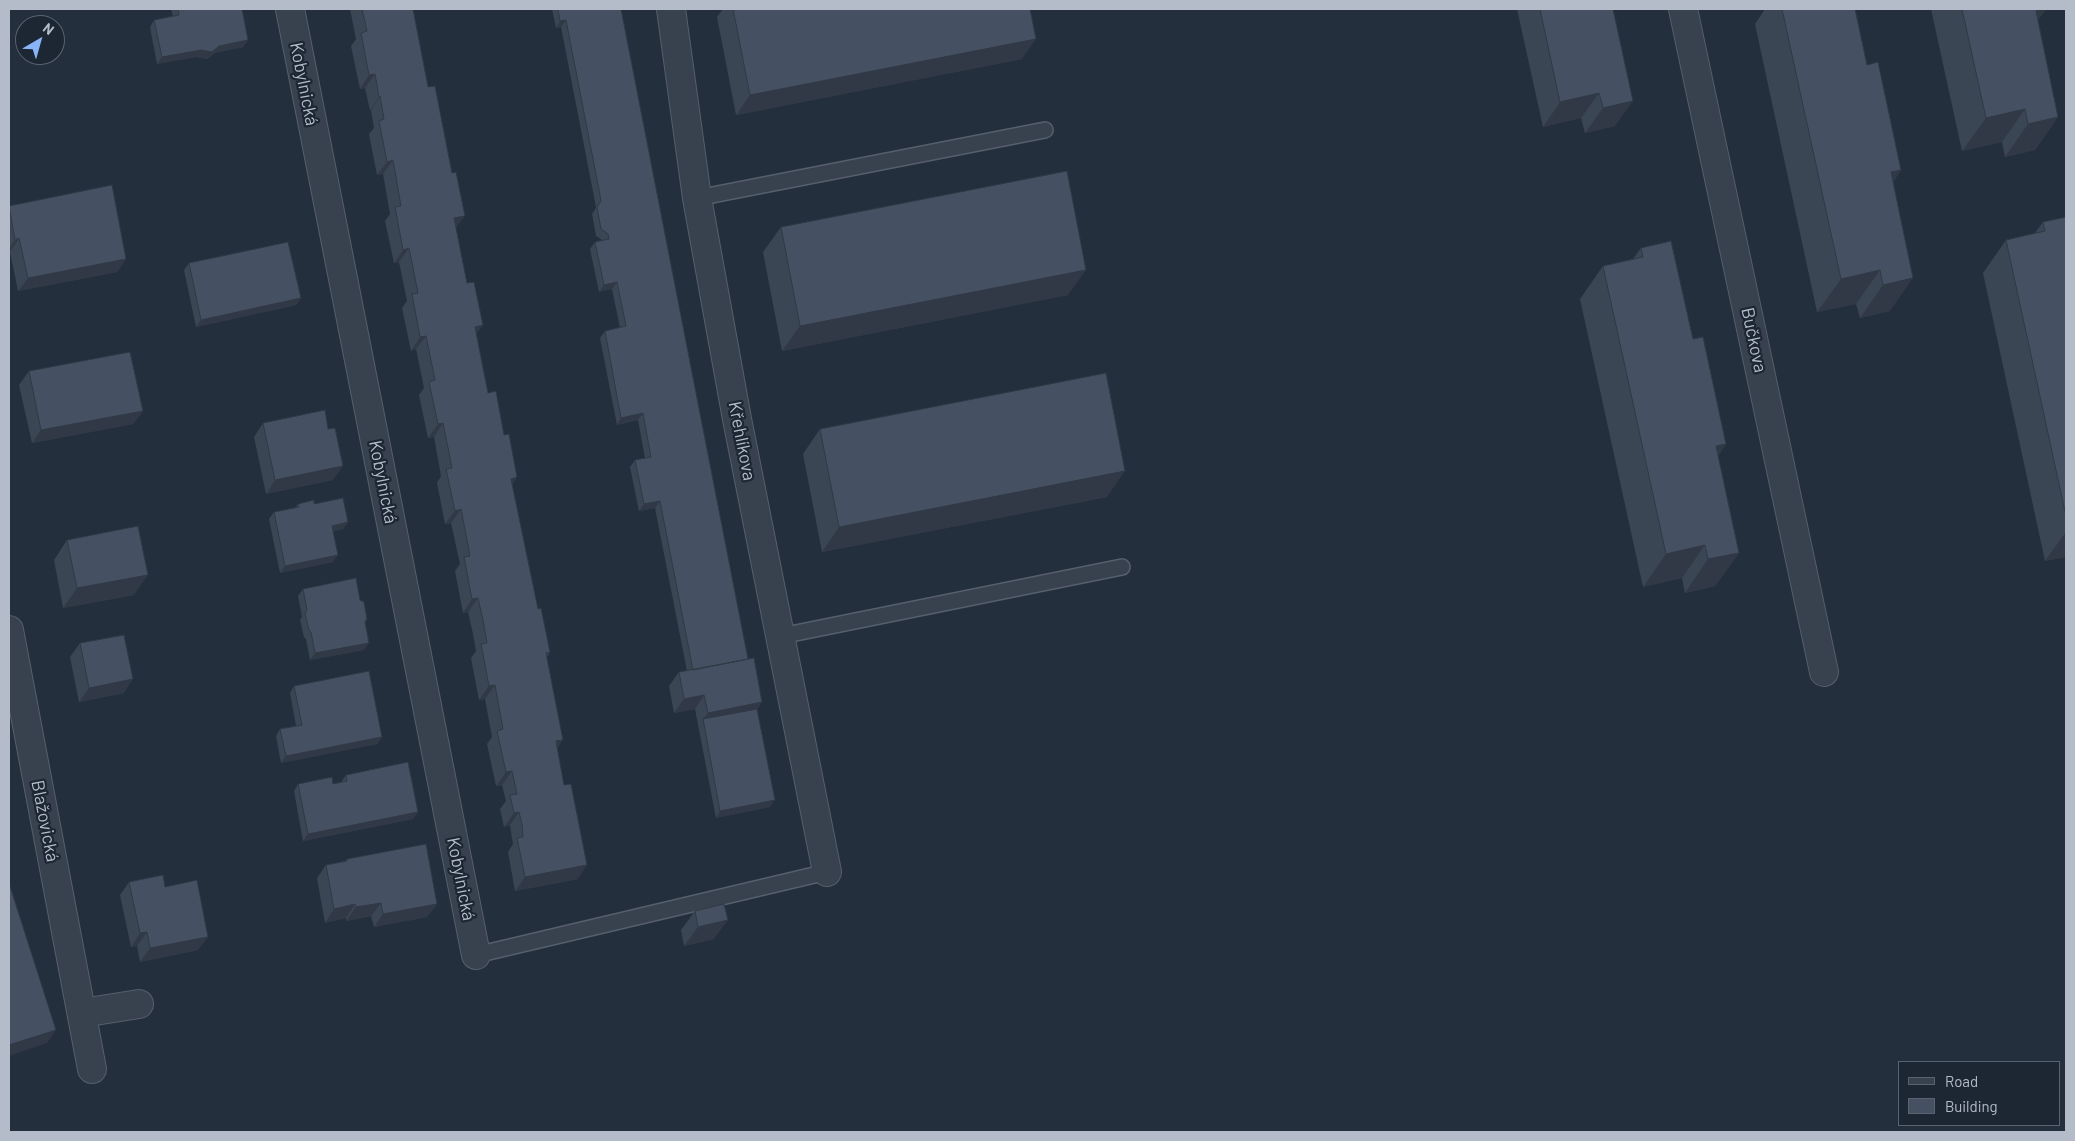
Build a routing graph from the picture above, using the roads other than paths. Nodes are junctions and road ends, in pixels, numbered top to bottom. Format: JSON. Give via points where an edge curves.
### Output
{"nodes":[{"id":1,"x":290,"y":9,"type":"edge"},
{"id":2,"x":672,"y":9,"type":"edge"},
{"id":3,"x":1683,"y":9,"type":"edge"},
{"id":4,"x":1045,"y":130,"type":"dead end"},
{"id":5,"x":696,"y":198,"type":"junction"},
{"id":6,"x":1122,"y":567,"type":"dead end"},
{"id":7,"x":9,"y":630,"type":"edge"},
{"id":8,"x":781,"y":636,"type":"junction"},
{"id":9,"x":1824,"y":672,"type":"dead end"},
{"id":10,"x":826,"y":872,"type":"joint"},
{"id":11,"x":476,"y":955,"type":"joint"},
{"id":12,"x":139,"y":1004,"type":"dead end"},
{"id":13,"x":82,"y":1013,"type":"junction"},
{"id":14,"x":92,"y":1069,"type":"dead end"}],
"edges":[{"from":1,"to":11,"type":"street","name":"Kobylnická"},
{"from":2,"to":5,"type":"street","name":"Křehlíkova"},
{"from":3,"to":9,"type":"street","name":"Bučkova"},
{"from":4,"to":5,"type":"lane"},
{"from":5,"to":8,"type":"street","name":"Křehlíkova"},
{"from":6,"to":8,"type":"lane"},
{"from":7,"to":13,"type":"street","name":"Blažovická"},
{"from":8,"to":10,"type":"street","name":"Křehlíkova"},
{"from":10,"to":11,"type":"lane"},
{"from":12,"to":13,"type":"street"},
{"from":13,"to":14,"type":"street","name":"Blažovická"}]}
